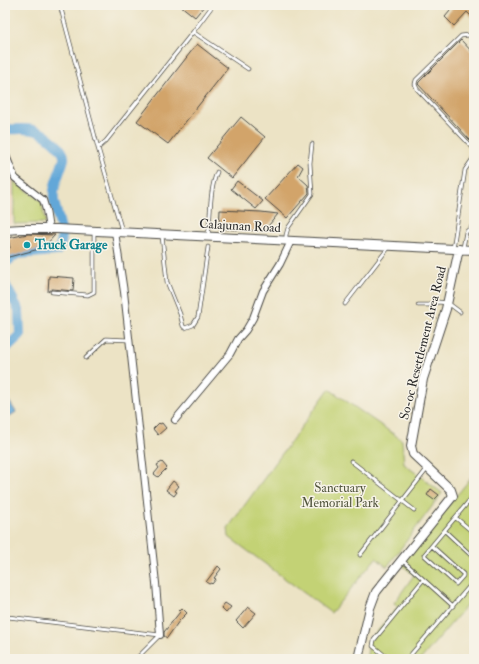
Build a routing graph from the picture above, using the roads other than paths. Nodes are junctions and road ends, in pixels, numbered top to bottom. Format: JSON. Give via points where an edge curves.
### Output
{"nodes":[{"id":1,"x":60,"y":5,"type":"edge"},
{"id":2,"x":213,"y":5,"type":"edge"},
{"id":3,"x":193,"y":32,"type":"junction"},
{"id":4,"x":474,"y":39,"type":"edge"},
{"id":5,"x":248,"y":69,"type":"dead end"},
{"id":6,"x":312,"y":144,"type":"dead end"},
{"id":7,"x":98,"y":148,"type":"junction"},
{"id":8,"x":474,"y":149,"type":"edge"},
{"id":9,"x":5,"y":153,"type":"edge"},
{"id":10,"x":474,"y":158,"type":"edge"},
{"id":11,"x":218,"y":172,"type":"dead end"},
{"id":12,"x":474,"y":225,"type":"edge"},
{"id":13,"x":53,"y":229,"type":"junction"},
{"id":14,"x":5,"y":230,"type":"edge"},
{"id":15,"x":94,"y":231,"type":"junction"},
{"id":16,"x":119,"y":232,"type":"junction"},
{"id":17,"x":162,"y":234,"type":"junction"},
{"id":18,"x":208,"y":236,"type":"junction"},
{"id":19,"x":289,"y":241,"type":"junction"},
{"id":20,"x":390,"y":246,"type":"junction"},
{"id":21,"x":208,"y":247,"type":"dead end"},
{"id":22,"x":458,"y":249,"type":"junction"},
{"id":23,"x":474,"y":250,"type":"edge"},
{"id":24,"x":52,"y":292,"type":"dead end"},
{"id":25,"x":448,"y":303,"type":"junction"},
{"id":26,"x":345,"y":304,"type":"dead end"},
{"id":27,"x":418,"y":305,"type":"dead end"},
{"id":28,"x":460,"y":312,"type":"dead end"},
{"id":29,"x":129,"y":340,"type":"junction"},
{"id":30,"x":86,"y":358,"type":"dead end"},
{"id":31,"x":175,"y":420,"type":"dead end"},
{"id":32,"x":351,"y":461,"type":"dead end"},
{"id":33,"x":428,"y":468,"type":"junction"},
{"id":34,"x":474,"y":495,"type":"edge"},
{"id":35,"x":402,"y":501,"type":"junction"},
{"id":36,"x":468,"y":502,"type":"junction"},
{"id":37,"x":474,"y":507,"type":"edge"},
{"id":38,"x":414,"y":510,"type":"dead end"},
{"id":39,"x":456,"y":518,"type":"junction"},
{"id":40,"x":445,"y":531,"type":"junction"},
{"id":41,"x":474,"y":534,"type":"edge"},
{"id":42,"x":432,"y":546,"type":"junction"},
{"id":43,"x":360,"y":555,"type":"dead end"},
{"id":44,"x":474,"y":558,"type":"edge"},
{"id":45,"x":401,"y":560,"type":"junction"},
{"id":46,"x":423,"y":580,"type":"junction"},
{"id":47,"x":474,"y":581,"type":"edge"},
{"id":48,"x":452,"y":606,"type":"junction"},
{"id":49,"x":5,"y":614,"type":"edge"},
{"id":50,"x":160,"y":635,"type":"junction"},
{"id":51,"x":136,"y":659,"type":"edge"},
{"id":52,"x":358,"y":659,"type":"edge"},
{"id":53,"x":389,"y":659,"type":"edge"},
{"id":54,"x":407,"y":659,"type":"edge"}],
"edges":[{"from":1,"to":7,"type":"lane"},
{"from":2,"to":3,"type":"lane"},
{"from":3,"to":5,"type":"lane"},
{"from":3,"to":7,"type":"lane"},
{"from":4,"to":8,"type":"lane","via":[[469,35],[461,36],[414,84]]},
{"from":6,"to":19,"type":"lane","via":[[312,194],[288,228],[286,235]]},
{"from":7,"to":16,"type":"lane"},
{"from":9,"to":13,"type":"street","via":[[15,178],[43,200]]},
{"from":10,"to":22,"type":"lane","via":[[465,170]]},
{"from":11,"to":18,"type":"lane","via":[[214,180]]},
{"from":12,"to":22,"type":"lane","via":[[466,232]]},
{"from":13,"to":14,"type":"street","name":"Calajunan Road"},
{"from":13,"to":15,"type":"street","name":"Calajunan Road"},
{"from":15,"to":16,"type":"street","name":"Calajunan Road"},
{"from":15,"to":24,"type":"lane","via":[[94,292],[88,295]]},
{"from":16,"to":17,"type":"street","name":"Calajunan Road"},
{"from":16,"to":29,"type":"street"},
{"from":17,"to":18,"type":"street","name":"Calajunan Road"},
{"from":17,"to":21,"type":"lane","via":[[167,282],[185,328],[192,325],[198,317]]},
{"from":18,"to":19,"type":"street","name":"Calajunan Road"},
{"from":19,"to":20,"type":"street","name":"Calajunan Road"},
{"from":19,"to":31,"type":"street","via":[[246,330],[230,354]]},
{"from":20,"to":22,"type":"street","name":"Calajunan Road"},
{"from":20,"to":26,"type":"lane"},
{"from":22,"to":23,"type":"street","name":"Calajunan Road"},
{"from":22,"to":25,"type":"street","name":"So-oc Resettlement Area Road"},
{"from":25,"to":27,"type":"lane"},
{"from":25,"to":28,"type":"lane"},
{"from":25,"to":33,"type":"street","name":"So-oc Resettlement Area Road","via":[[423,379],[411,439],[414,454]]},
{"from":29,"to":30,"type":"lane","via":[[106,339]]},
{"from":29,"to":50,"type":"street"},
{"from":32,"to":35,"type":"lane"},
{"from":33,"to":35,"type":"lane"},
{"from":33,"to":45,"type":"street","name":"So-oc Resettlement Area Road","via":[[451,490],[453,496]]},
{"from":34,"to":36,"type":"lane"},
{"from":35,"to":38,"type":"lane"},
{"from":35,"to":43,"type":"lane"},
{"from":36,"to":37,"type":"lane"},
{"from":36,"to":39,"type":"lane"},
{"from":39,"to":40,"type":"lane"},
{"from":39,"to":41,"type":"lane"},
{"from":40,"to":42,"type":"lane"},
{"from":40,"to":44,"type":"lane"},
{"from":42,"to":42,"type":"lane","via":[[424,556],[456,584],[463,574]]},
{"from":45,"to":46,"type":"lane"},
{"from":45,"to":52,"type":"street","name":"So-oc Resettlement Area Road","via":[[374,596]]},
{"from":46,"to":48,"type":"lane"},
{"from":46,"to":53,"type":"lane","via":[[374,640],[373,646]]},
{"from":47,"to":48,"type":"lane"},
{"from":48,"to":54,"type":"lane"},
{"from":49,"to":50,"type":"lane","via":[[8,617]]},
{"from":50,"to":51,"type":"lane"}]}
